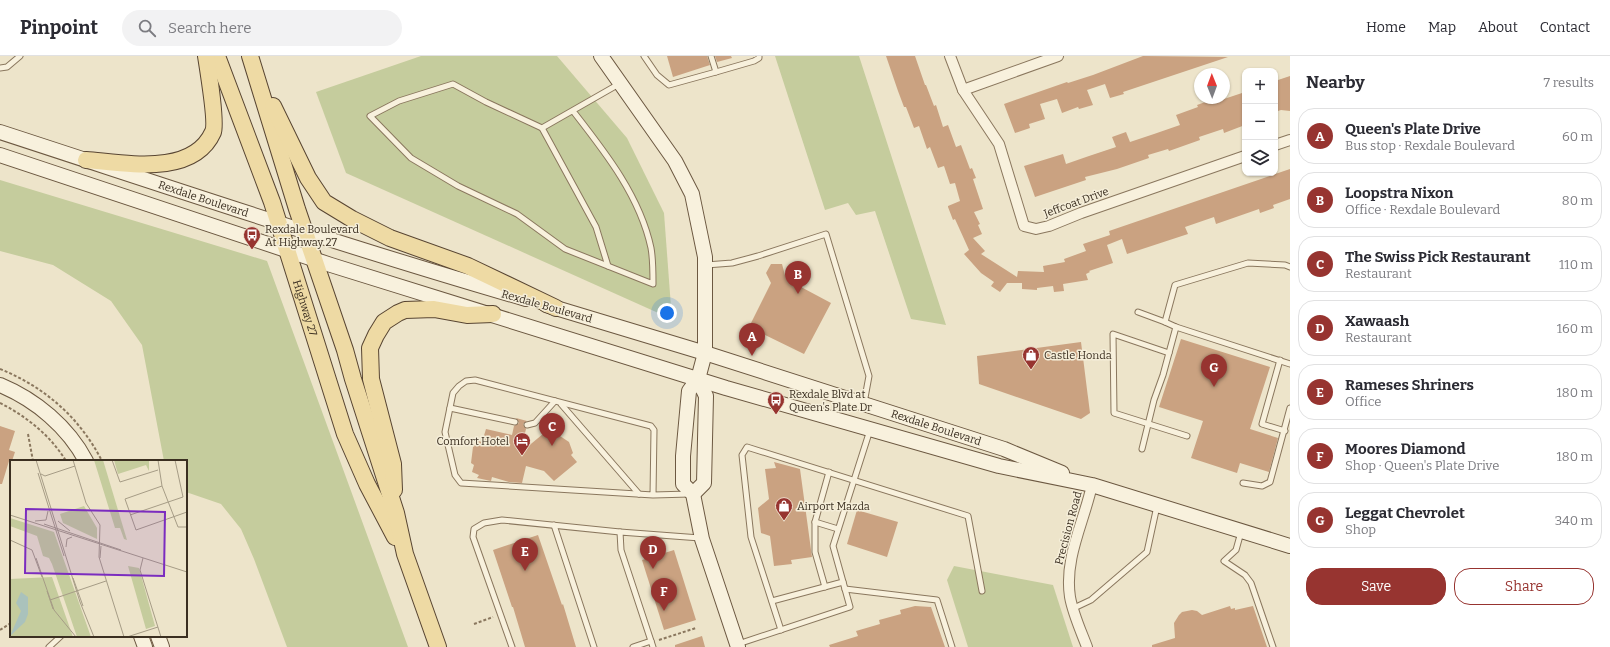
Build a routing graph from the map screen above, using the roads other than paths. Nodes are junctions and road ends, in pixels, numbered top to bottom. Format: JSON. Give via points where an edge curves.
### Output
{"nodes":[{"id":1,"x":20,"y":56,"type":"edge"},
{"id":2,"x":206,"y":56,"type":"edge"},
{"id":3,"x":217,"y":56,"type":"edge"},
{"id":4,"x":601,"y":56,"type":"edge"},
{"id":5,"x":644,"y":56,"type":"edge"},
{"id":6,"x":711,"y":56,"type":"edge"},
{"id":7,"x":759,"y":56,"type":"edge"},
{"id":8,"x":950,"y":56,"type":"edge"},
{"id":9,"x":1058,"y":56,"type":"edge"},
{"id":10,"x":251,"y":59,"type":"edge"},
{"id":11,"x":0,"y":68,"type":"edge"},
{"id":12,"x":716,"y":72,"type":"junction"},
{"id":13,"x":620,"y":84,"type":"junction"},
{"id":14,"x":963,"y":90,"type":"junction"},
{"id":15,"x":573,"y":111,"type":"junction"},
{"id":16,"x":542,"y":128,"type":"junction"},
{"id":17,"x":0,"y":132,"type":"edge"},
{"id":18,"x":1290,"y":140,"type":"edge"},
{"id":19,"x":1278,"y":144,"type":"edge"},
{"id":20,"x":0,"y":155,"type":"edge"},
{"id":21,"x":1242,"y":157,"type":"edge"},
{"id":22,"x":86,"y":160,"type":"junction"},
{"id":23,"x":279,"y":223,"type":"junction"},
{"id":24,"x":305,"y":232,"type":"junction"},
{"id":25,"x":288,"y":250,"type":"junction"},
{"id":26,"x":315,"y":259,"type":"junction"},
{"id":27,"x":705,"y":265,"type":"junction"},
{"id":28,"x":608,"y":266,"type":"junction"},
{"id":29,"x":1290,"y":267,"type":"edge"},
{"id":30,"x":556,"y":308,"type":"junction"},
{"id":31,"x":1138,"y":312,"type":"dead end"},
{"id":32,"x":493,"y":314,"type":"junction"},
{"id":33,"x":1164,"y":322,"type":"junction"},
{"id":34,"x":1176,"y":327,"type":"junction"},
{"id":35,"x":704,"y":353,"type":"junction"},
{"id":36,"x":1169,"y":353,"type":"junction"},
{"id":37,"x":1280,"y":360,"type":"junction"},
{"id":38,"x":1290,"y":364,"type":"edge"},
{"id":39,"x":698,"y":379,"type":"junction"},
{"id":40,"x":0,"y":385,"type":"edge"},
{"id":41,"x":558,"y":402,"type":"junction"},
{"id":42,"x":864,"y":404,"type":"junction"},
{"id":43,"x":450,"y":408,"type":"junction"},
{"id":44,"x":1290,"y":408,"type":"edge"},
{"id":45,"x":515,"y":422,"type":"dead end"},
{"id":46,"x":1148,"y":424,"type":"junction"},
{"id":47,"x":527,"y":425,"type":"dead end"},
{"id":48,"x":870,"y":429,"type":"junction"},
{"id":49,"x":1285,"y":431,"type":"junction"},
{"id":50,"x":1187,"y":436,"type":"dead end"},
{"id":51,"x":1142,"y":449,"type":"dead end"},
{"id":52,"x":85,"y":460,"type":"edge"},
{"id":53,"x":829,"y":472,"type":"junction"},
{"id":54,"x":854,"y":480,"type":"junction"},
{"id":55,"x":1243,"y":483,"type":"dead end"},
{"id":56,"x":1092,"y":486,"type":"junction"},
{"id":57,"x":639,"y":494,"type":"junction"},
{"id":58,"x":693,"y":494,"type":"junction"},
{"id":59,"x":654,"y":495,"type":"junction"},
{"id":60,"x":1157,"y":505,"type":"junction"},
{"id":61,"x":396,"y":513,"type":"junction"},
{"id":62,"x":815,"y":522,"type":"junction"},
{"id":63,"x":554,"y":525,"type":"junction"},
{"id":64,"x":838,"y":529,"type":"junction"},
{"id":65,"x":1241,"y":531,"type":"junction"},
{"id":66,"x":620,"y":532,"type":"junction"},
{"id":67,"x":702,"y":539,"type":"junction"},
{"id":68,"x":1290,"y":546,"type":"edge"},
{"id":69,"x":405,"y":554,"type":"junction"},
{"id":70,"x":843,"y":582,"type":"junction"},
{"id":71,"x":825,"y":587,"type":"junction"},
{"id":72,"x":845,"y":589,"type":"junction"},
{"id":73,"x":982,"y":591,"type":"dead end"},
{"id":74,"x":772,"y":601,"type":"junction"},
{"id":75,"x":1074,"y":608,"type":"junction"},
{"id":76,"x":781,"y":630,"type":"junction"},
{"id":77,"x":60,"y":637,"type":"edge"},
{"id":78,"x":141,"y":637,"type":"edge"},
{"id":79,"x":158,"y":637,"type":"edge"},
{"id":80,"x":652,"y":643,"type":"edge"},
{"id":81,"x":738,"y":646,"type":"edge"},
{"id":82,"x":49,"y":647,"type":"edge"},
{"id":83,"x":145,"y":647,"type":"edge"},
{"id":84,"x":162,"y":647,"type":"edge"},
{"id":85,"x":438,"y":647,"type":"edge"},
{"id":86,"x":512,"y":647,"type":"edge"},
{"id":87,"x":594,"y":647,"type":"edge"},
{"id":88,"x":633,"y":647,"type":"edge"},
{"id":89,"x":952,"y":647,"type":"edge"},
{"id":90,"x":1086,"y":647,"type":"edge"},
{"id":91,"x":1273,"y":647,"type":"edge"}],
"edges":[{"from":1,"to":11,"type":"lane","via":[[7,67]]},
{"from":2,"to":22,"type":"main road","via":[[214,132],[202,148],[192,156],[176,162],[146,164]]},
{"from":3,"to":23,"type":"main road","name":"Highway 27"},
{"from":4,"to":13,"type":"main road"},
{"from":5,"to":12,"type":"lane","via":[[657,75],[669,85]]},
{"from":6,"to":12,"type":"lane"},
{"from":7,"to":12,"type":"lane","via":[[754,61]]},
{"from":8,"to":14,"type":"street","name":"Jeffcoat Drive"},
{"from":9,"to":14,"type":"street"},
{"from":10,"to":24,"type":"main road","name":"Highway 27"},
{"from":10,"to":30,"type":"main road","via":[[308,178],[324,202],[352,220],[390,238],[468,266]]},
{"from":13,"to":15,"type":"lane"},
{"from":13,"to":27,"type":"main road","via":[[675,161],[692,194]]},
{"from":14,"to":21,"type":"street","name":"Jeffcoat Drive","via":[[999,144],[1024,226],[1036,229]]},
{"from":15,"to":16,"type":"lane"},
{"from":15,"to":28,"type":"lane","via":[[601,147],[638,207],[651,249],[653,284]]},
{"from":16,"to":28,"type":"lane","via":[[596,227]]},
{"from":16,"to":28,"type":"lane","via":[[453,84],[399,101],[370,116],[411,158],[458,186],[516,214],[565,249]]},
{"from":17,"to":22,"type":"main road","name":"Rexdale Boulevard"},
{"from":18,"to":19,"type":"street"},
{"from":20,"to":25,"type":"main road","name":"Rexdale Boulevard"},
{"from":22,"to":23,"type":"main road","name":"Rexdale Boulevard"},
{"from":23,"to":24,"type":"main road","name":"Rexdale Boulevard"},
{"from":23,"to":25,"type":"main road","name":"Highway 27"},
{"from":24,"to":26,"type":"main road","name":"Highway 27"},
{"from":24,"to":30,"type":"main road","name":"Rexdale Boulevard"},
{"from":25,"to":26,"type":"main road","name":"Rexdale Boulevard"},
{"from":25,"to":69,"type":"main road","name":"Highway 27","via":[[345,434],[367,484]]},
{"from":26,"to":32,"type":"main road","name":"Rexdale Boulevard"},
{"from":26,"to":61,"type":"main road","name":"Highway 27"},
{"from":27,"to":35,"type":"main road"},
{"from":27,"to":42,"type":"lane","via":[[732,263],[826,234],[869,376]]},
{"from":29,"to":33,"type":"lane","via":[[1248,263],[1175,285]]},
{"from":30,"to":35,"type":"main road","name":"Rexdale Boulevard"},
{"from":31,"to":33,"type":"lane"},
{"from":32,"to":39,"type":"main road","name":"Rexdale Boulevard"},
{"from":32,"to":61,"type":"main road","via":[[467,315],[434,309],[405,310],[384,322],[372,342],[371,379],[393,464]]},
{"from":33,"to":34,"type":"lane"},
{"from":34,"to":36,"type":"lane"},
{"from":34,"to":37,"type":"lane"},
{"from":35,"to":39,"type":"main road"},
{"from":35,"to":42,"type":"main road","name":"Rexdale Boulevard"},
{"from":36,"to":46,"type":"lane"},
{"from":36,"to":46,"type":"lane","via":[[1113,334],[1114,413]]},
{"from":37,"to":38,"type":"lane"},
{"from":37,"to":49,"type":"lane","via":[[1262,424]]},
{"from":39,"to":48,"type":"main road","name":"Rexdale Boulevard"},
{"from":39,"to":58,"type":"main road","via":[[706,396],[704,483]]},
{"from":39,"to":58,"type":"main road","via":[[689,391],[683,456],[683,484]]},
{"from":40,"to":52,"type":"main road","via":[[24,397],[45,412],[66,433]]},
{"from":41,"to":43,"type":"lane","via":[[475,380],[466,381],[459,386],[453,393]]},
{"from":41,"to":47,"type":"lane","via":[[535,423]]},
{"from":41,"to":57,"type":"lane"},
{"from":41,"to":59,"type":"lane","via":[[651,426],[654,430]]},
{"from":42,"to":56,"type":"main road","name":"Rexdale Boulevard","via":[[1004,449]]},
{"from":43,"to":45,"type":"lane"},
{"from":43,"to":57,"type":"lane","via":[[445,432],[455,475],[461,483]]},
{"from":44,"to":49,"type":"lane"},
{"from":46,"to":50,"type":"lane"},
{"from":46,"to":51,"type":"lane"},
{"from":48,"to":54,"type":"lane"},
{"from":48,"to":56,"type":"main road","name":"Rexdale Boulevard","via":[[999,466]]},
{"from":49,"to":55,"type":"lane","via":[[1270,482],[1262,486]]},
{"from":53,"to":54,"type":"lane"},
{"from":53,"to":62,"type":"lane"},
{"from":53,"to":74,"type":"lane","via":[[747,447],[742,455],[751,537]]},
{"from":54,"to":64,"type":"lane"},
{"from":54,"to":73,"type":"lane","via":[[968,516]]},
{"from":56,"to":60,"type":"main road","name":"Rexdale Boulevard"},
{"from":56,"to":75,"type":"street","name":"Precision Road","via":[[1069,570],[1070,597]]},
{"from":57,"to":59,"type":"lane"},
{"from":58,"to":59,"type":"lane"},
{"from":58,"to":67,"type":"main road"},
{"from":60,"to":65,"type":"main road","name":"Rexdale Boulevard"},
{"from":60,"to":75,"type":"lane","via":[[1147,552],[1091,600]]},
{"from":61,"to":69,"type":"main road","name":"Highway 27"},
{"from":62,"to":64,"type":"lane"},
{"from":62,"to":71,"type":"lane","via":[[816,552]]},
{"from":63,"to":66,"type":"lane"},
{"from":63,"to":86,"type":"lane","via":[[502,520],[484,523],[474,529],[473,537]]},
{"from":63,"to":87,"type":"lane"},
{"from":64,"to":70,"type":"lane","via":[[833,546]]},
{"from":65,"to":68,"type":"main road","name":"Rexdale Boulevard"},
{"from":65,"to":91,"type":"lane","via":[[1236,550],[1224,561],[1245,575],[1251,583]]},
{"from":66,"to":67,"type":"lane"},
{"from":66,"to":80,"type":"lane","via":[[621,550]]},
{"from":67,"to":81,"type":"main road"},
{"from":69,"to":85,"type":"main road","name":"Highway 27"},
{"from":70,"to":71,"type":"lane"},
{"from":70,"to":72,"type":"lane"},
{"from":71,"to":74,"type":"lane"},
{"from":72,"to":76,"type":"lane","via":[[850,607]]},
{"from":72,"to":89,"type":"lane","via":[[937,600]]},
{"from":74,"to":76,"type":"lane"},
{"from":75,"to":90,"type":"street","name":"Precision Road"},
{"from":76,"to":81,"type":"lane"},
{"from":77,"to":82,"type":"lane"},
{"from":78,"to":83,"type":"main road"},
{"from":79,"to":84,"type":"main road"},
{"from":80,"to":88,"type":"lane"}]}
